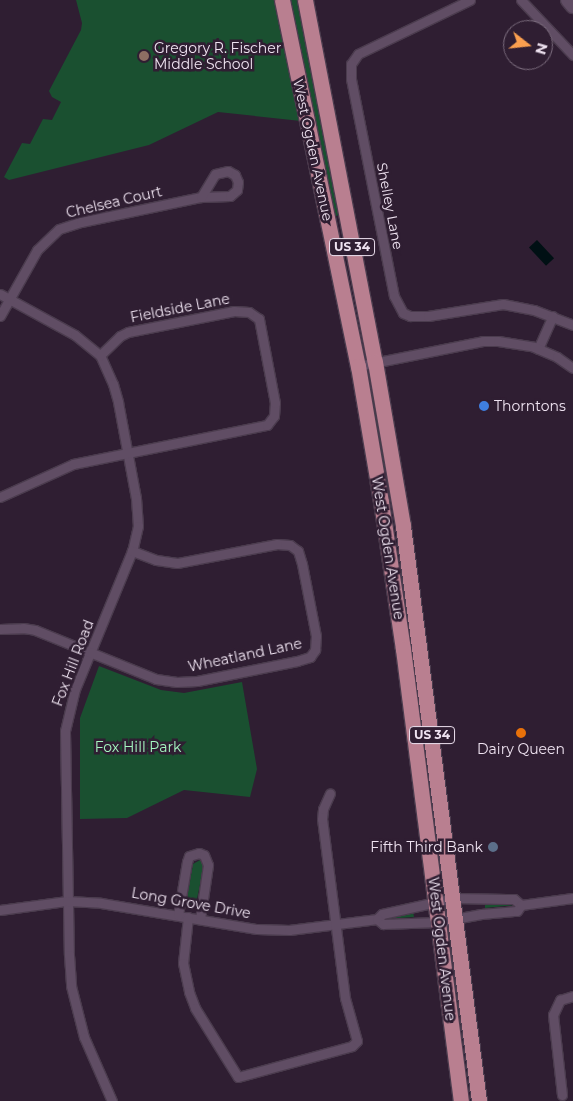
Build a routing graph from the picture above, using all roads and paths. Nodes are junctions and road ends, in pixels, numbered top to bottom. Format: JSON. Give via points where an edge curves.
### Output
{"nodes":[{"id":1,"x":282,"y":0,"type":"edge"},
{"id":2,"x":306,"y":0,"type":"edge"},
{"id":3,"x":470,"y":0,"type":"edge"},
{"id":4,"x":521,"y":0,"type":"edge"},
{"id":5,"x":568,"y":0,"type":"edge"},
{"id":6,"x":573,"y":6,"type":"edge"},
{"id":7,"x":573,"y":55,"type":"edge"},
{"id":8,"x":201,"y":197,"type":"dead end"},
{"id":9,"x":0,"y":294,"type":"edge"},
{"id":10,"x":10,"y":299,"type":"junction"},
{"id":11,"x":0,"y":316,"type":"edge"},
{"id":12,"x":553,"y":316,"type":"junction"},
{"id":13,"x":573,"y":325,"type":"edge"},
{"id":14,"x":538,"y":349,"type":"junction"},
{"id":15,"x":100,"y":355,"type":"junction"},
{"id":16,"x":375,"y":362,"type":"junction"},
{"id":17,"x":358,"y":366,"type":"junction"},
{"id":18,"x":573,"y":368,"type":"edge"},
{"id":19,"x":127,"y":452,"type":"junction"},
{"id":20,"x":0,"y":497,"type":"edge"},
{"id":21,"x":132,"y":552,"type":"junction"},
{"id":22,"x":396,"y":605,"type":"junction"},
{"id":23,"x":416,"y":610,"type":"junction"},
{"id":24,"x":0,"y":629,"type":"edge"},
{"id":25,"x":90,"y":652,"type":"junction"},
{"id":26,"x":330,"y":793,"type":"dead end"},
{"id":27,"x":454,"y":898,"type":"junction"},
{"id":28,"x":573,"y":898,"type":"edge"},
{"id":29,"x":68,"y":901,"type":"junction"},
{"id":30,"x":436,"y":902,"type":"junction"},
{"id":31,"x":521,"y":905,"type":"junction"},
{"id":32,"x":0,"y":910,"type":"edge"},
{"id":33,"x":178,"y":915,"type":"junction"},
{"id":34,"x":188,"y":917,"type":"junction"},
{"id":35,"x":200,"y":919,"type":"junction"},
{"id":36,"x":377,"y":919,"type":"junction"},
{"id":37,"x":456,"y":919,"type":"junction"},
{"id":38,"x":438,"y":922,"type":"junction"},
{"id":39,"x":336,"y":924,"type":"junction"},
{"id":40,"x":573,"y":996,"type":"edge"},
{"id":41,"x":562,"y":1095,"type":"dead end"},
{"id":42,"x":112,"y":1101,"type":"edge"},
{"id":43,"x":461,"y":1101,"type":"edge"},
{"id":44,"x":479,"y":1101,"type":"edge"}],
"edges":[{"from":1,"to":17,"type":"main road","name":"West Ogden Avenue","number":"US 34"},
{"from":2,"to":16,"type":"main road","name":"West Ogden Avenue","number":"US 34"},
{"from":3,"to":12,"type":"street","name":"Shelley Lane","via":[[358,54],[351,64],[351,79],[394,296],[403,313],[410,316],[503,304]]},
{"from":4,"to":7,"type":"street"},
{"from":5,"to":6,"type":"main road"},
{"from":8,"to":10,"type":"street","name":"Chelsea Court","via":[[59,229],[37,250]]},
{"from":9,"to":10,"type":"street","name":"Fox Hill Road"},
{"from":10,"to":11,"type":"street","name":"Chelsea Court"},
{"from":10,"to":15,"type":"street","name":"Fox Hill Road","via":[[75,335]]},
{"from":12,"to":13,"type":"street","name":"Shelley Lane"},
{"from":12,"to":14,"type":"street"},
{"from":14,"to":16,"type":"street","via":[[510,342],[483,342]]},
{"from":14,"to":18,"type":"street"},
{"from":15,"to":19,"type":"street","name":"Fox Hill Road","via":[[113,384]]},
{"from":15,"to":19,"type":"street","name":"Fieldside Lane","via":[[120,336],[145,328],[242,310],[259,319],[276,409],[267,425]]},
{"from":16,"to":17,"type":"street"},
{"from":16,"to":23,"type":"main road","name":"West Ogden Avenue","number":"US 34"},
{"from":17,"to":22,"type":"main road","name":"West Ogden Avenue","number":"US 34"},
{"from":19,"to":20,"type":"street","via":[[73,464]]},
{"from":19,"to":21,"type":"street","name":"Fox Hill Road","via":[[138,512]]},
{"from":21,"to":25,"type":"street","name":"Fox Hill Road"},
{"from":21,"to":25,"type":"street","name":"Wheatland Lane","via":[[177,563],[277,544],[290,545],[298,551],[302,564],[316,636],[315,650],[310,657],[297,661],[177,682],[156,679]]},
{"from":22,"to":23,"type":"main road"},
{"from":22,"to":30,"type":"main road","name":"West Ogden Avenue","number":"US 34"},
{"from":23,"to":27,"type":"main road","name":"West Ogden Avenue","number":"US 34"},
{"from":24,"to":25,"type":"street","via":[[35,630]]},
{"from":25,"to":29,"type":"street","name":"Fox Hill Road","via":[[71,700],[65,731]]},
{"from":26,"to":39,"type":"street","via":[[322,819]]},
{"from":27,"to":30,"type":"street","name":"Long Grove Drive"},
{"from":27,"to":31,"type":"street","name":"Long Grove Drive","via":[[514,899]]},
{"from":27,"to":37,"type":"main road","name":"West Ogden Avenue","number":"US 34"},
{"from":28,"to":31,"type":"street","name":"Long Grove Drive"},
{"from":29,"to":32,"type":"street","name":"Long Grove Drive"},
{"from":29,"to":33,"type":"street","name":"Long Grove Drive","via":[[115,904]]},
{"from":29,"to":42,"type":"street","name":"Fox Hill Road","via":[[69,955],[76,1010],[87,1045]]},
{"from":30,"to":36,"type":"street","name":"Long Grove Drive","via":[[382,914]]},
{"from":30,"to":38,"type":"main road","name":"West Ogden Avenue","number":"US 34"},
{"from":31,"to":37,"type":"street","name":"Long Grove Drive","via":[[517,911]]},
{"from":33,"to":34,"type":"street","name":"Long Grove Drive"},
{"from":33,"to":35,"type":"street","via":[[186,862],[189,856],[199,853],[204,855],[208,865]]},
{"from":34,"to":35,"type":"street","name":"Long Grove Drive"},
{"from":34,"to":39,"type":"street","via":[[183,963],[188,992],[238,1077],[352,1046],[357,1041],[345,998]]},
{"from":35,"to":39,"type":"street","name":"Long Grove Drive","via":[[271,930]]},
{"from":36,"to":38,"type":"street","name":"Long Grove Drive","via":[[383,924]]},
{"from":36,"to":39,"type":"street","name":"Long Grove Drive"},
{"from":37,"to":38,"type":"street","name":"Long Grove Drive"},
{"from":37,"to":44,"type":"main road","name":"West Ogden Avenue","number":"US 34"},
{"from":38,"to":43,"type":"main road","name":"West Ogden Avenue","number":"US 34"},
{"from":40,"to":41,"type":"street","via":[[560,1000],[553,1015]]}]}
